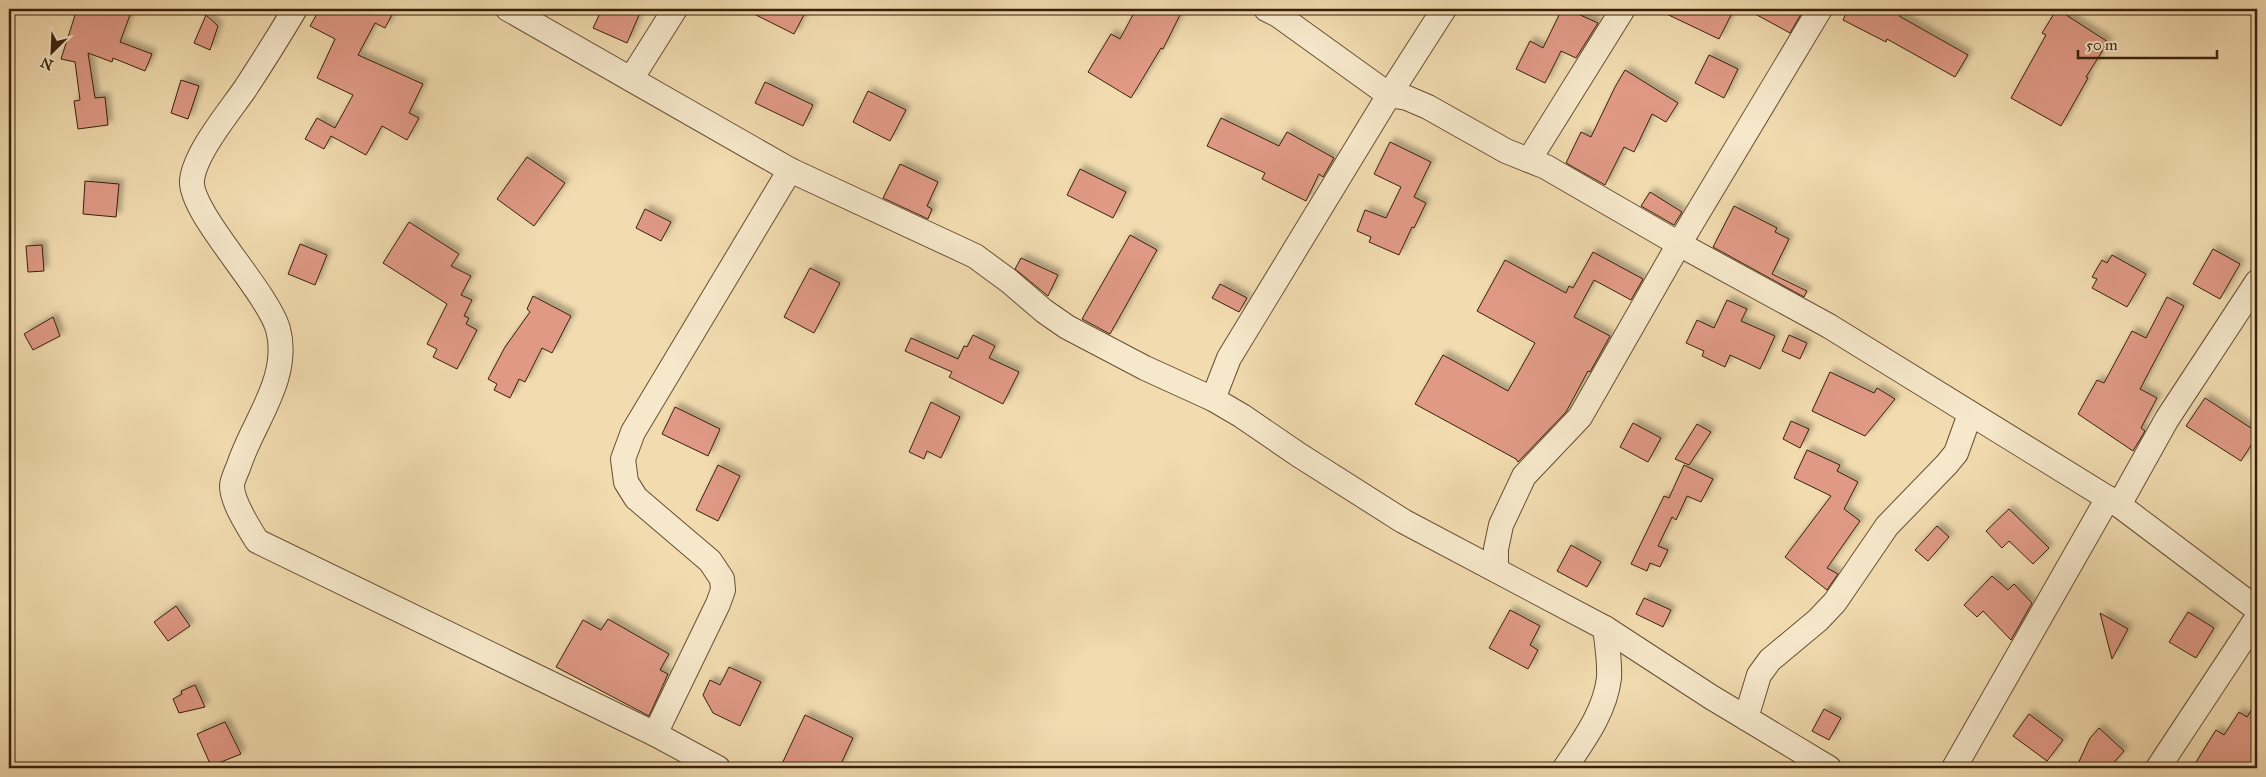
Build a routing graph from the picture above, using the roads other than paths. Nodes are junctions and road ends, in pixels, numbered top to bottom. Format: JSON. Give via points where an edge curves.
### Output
{"nodes":[{"id":1,"x":295,"y":9,"type":"edge"},
{"id":2,"x":675,"y":9,"type":"edge"},
{"id":3,"x":1266,"y":9,"type":"edge"},
{"id":4,"x":1444,"y":9,"type":"edge"},
{"id":5,"x":1622,"y":9,"type":"edge"},
{"id":6,"x":1820,"y":9,"type":"edge"},
{"id":7,"x":516,"y":11,"type":"edge"},
{"id":8,"x":631,"y":79,"type":"junction"},
{"id":9,"x":1389,"y":95,"type":"junction"},
{"id":10,"x":1529,"y":160,"type":"junction"},
{"id":11,"x":790,"y":170,"type":"junction"},
{"id":12,"x":1679,"y":244,"type":"junction"},
{"id":13,"x":2257,"y":282,"type":"edge"},
{"id":14,"x":1213,"y":399,"type":"junction"},
{"id":15,"x":1970,"y":414,"type":"junction"},
{"id":16,"x":2114,"y":502,"type":"junction"},
{"id":17,"x":1496,"y":570,"type":"junction"},
{"id":18,"x":2257,"y":609,"type":"edge"},
{"id":19,"x":2257,"y":618,"type":"edge"},
{"id":20,"x":1605,"y":628,"type":"junction"},
{"id":21,"x":1746,"y":718,"type":"junction"},
{"id":22,"x":655,"y":734,"type":"junction"},
{"id":23,"x":718,"y":768,"type":"edge"},
{"id":24,"x":1565,"y":768,"type":"edge"},
{"id":25,"x":1829,"y":768,"type":"edge"},
{"id":26,"x":1954,"y":768,"type":"edge"},
{"id":27,"x":2158,"y":768,"type":"edge"}],
"edges":[{"from":1,"to":22,"type":"street","via":[[198,158],[192,181],[198,203],[268,308],[278,329],[280,356],[274,388],[246,445],[232,486],[240,514],[257,541]]},
{"from":2,"to":8,"type":"street"},
{"from":3,"to":9,"type":"street"},
{"from":4,"to":9,"type":"street"},
{"from":5,"to":10,"type":"street"},
{"from":6,"to":12,"type":"street"},
{"from":7,"to":8,"type":"street"},
{"from":8,"to":11,"type":"street"},
{"from":9,"to":10,"type":"street","via":[[1428,107],[1506,152]]},
{"from":9,"to":14,"type":"street","via":[[1229,358]]},
{"from":10,"to":12,"type":"street"},
{"from":11,"to":14,"type":"street","via":[[976,256],[1067,326],[1145,368]]},
{"from":11,"to":22,"type":"street","via":[[633,432],[623,459],[626,482],[636,498],[710,562],[722,579],[723,590],[718,604]]},
{"from":12,"to":15,"type":"street","via":[[1829,326]]},
{"from":12,"to":17,"type":"street","via":[[1580,417],[1524,476],[1501,526]]},
{"from":13,"to":16,"type":"street"},
{"from":14,"to":17,"type":"street","via":[[1403,521]]},
{"from":15,"to":16,"type":"street"},
{"from":15,"to":21,"type":"street","via":[[1956,453],[1887,526],[1818,620],[1770,660],[1759,675]]},
{"from":16,"to":18,"type":"street"},
{"from":16,"to":26,"type":"street"},
{"from":17,"to":20,"type":"street"},
{"from":19,"to":27,"type":"street"},
{"from":20,"to":21,"type":"street"},
{"from":20,"to":24,"type":"street","via":[[1609,679],[1602,706]]},
{"from":21,"to":25,"type":"street"},
{"from":22,"to":23,"type":"street"}]}
